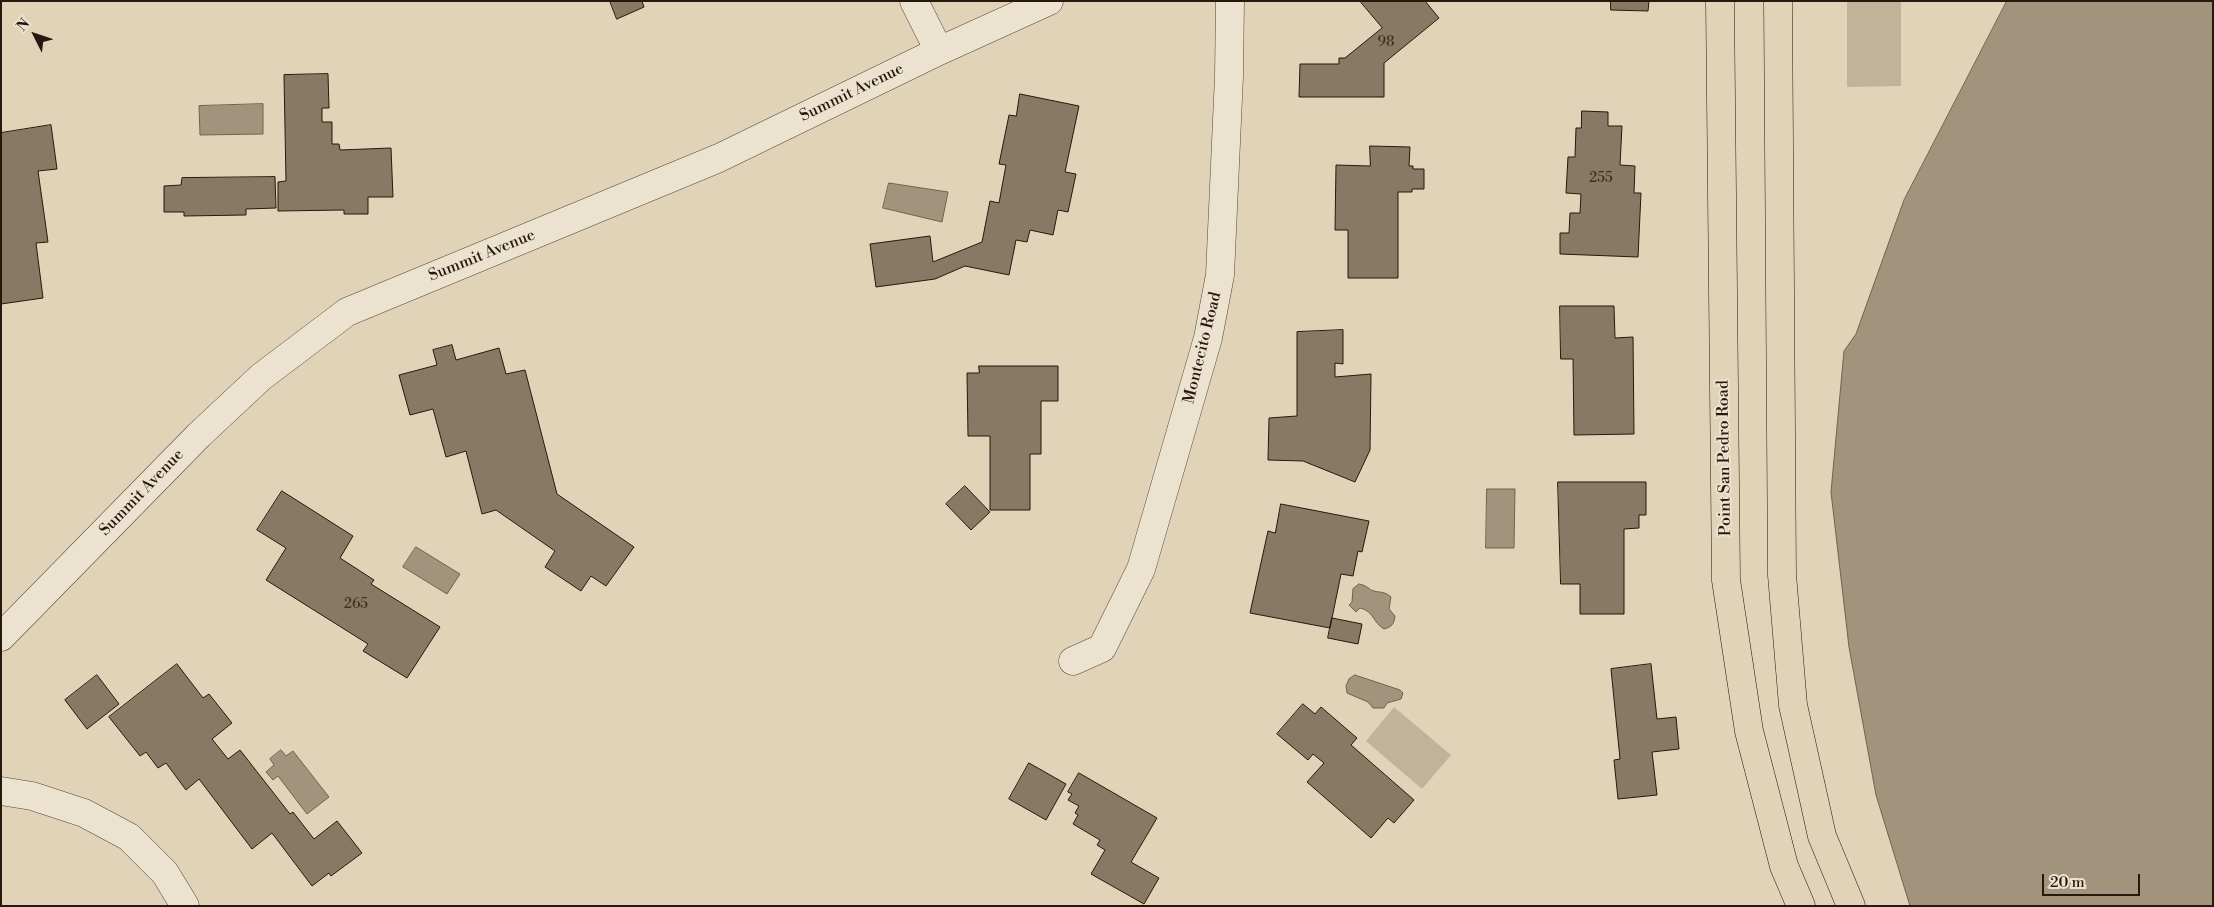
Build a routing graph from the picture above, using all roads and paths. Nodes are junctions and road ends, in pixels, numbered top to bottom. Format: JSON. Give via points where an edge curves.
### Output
{"nodes":[{"id":1,"x":914,"y":1,"type":"edge"},
{"id":2,"x":1049,"y":1,"type":"edge"},
{"id":3,"x":1230,"y":1,"type":"edge"},
{"id":4,"x":1720,"y":1,"type":"edge"},
{"id":5,"x":1778,"y":1,"type":"edge"},
{"id":6,"x":939,"y":51,"type":"junction"},
{"id":7,"x":1,"y":637,"type":"edge"},
{"id":8,"x":1073,"y":661,"type":"dead end"},
{"id":9,"x":1,"y":791,"type":"edge"},
{"id":10,"x":185,"y":906,"type":"edge"},
{"id":11,"x":1801,"y":906,"type":"edge"},
{"id":12,"x":1851,"y":906,"type":"edge"}],
"edges":[{"from":1,"to":6,"type":"street"},
{"from":2,"to":6,"type":"street","name":"Summit Avenue"},
{"from":3,"to":8,"type":"street","name":"Montecito Road","via":[[1220,275],[1208,338],[1141,569],[1102,648]]},
{"from":4,"to":11,"type":"main road","name":"Point San Pedro Road","via":[[1726,580],[1749,731],[1784,866]]},
{"from":5,"to":12,"type":"main road","via":[[1782,575],[1794,705],[1822,836]]},
{"from":6,"to":7,"type":"street","name":"Summit Avenue","via":[[719,158],[347,312],[261,377],[198,435]]},
{"from":9,"to":10,"type":"street","via":[[32,796],[84,813],[129,838],[165,874]]}]}
